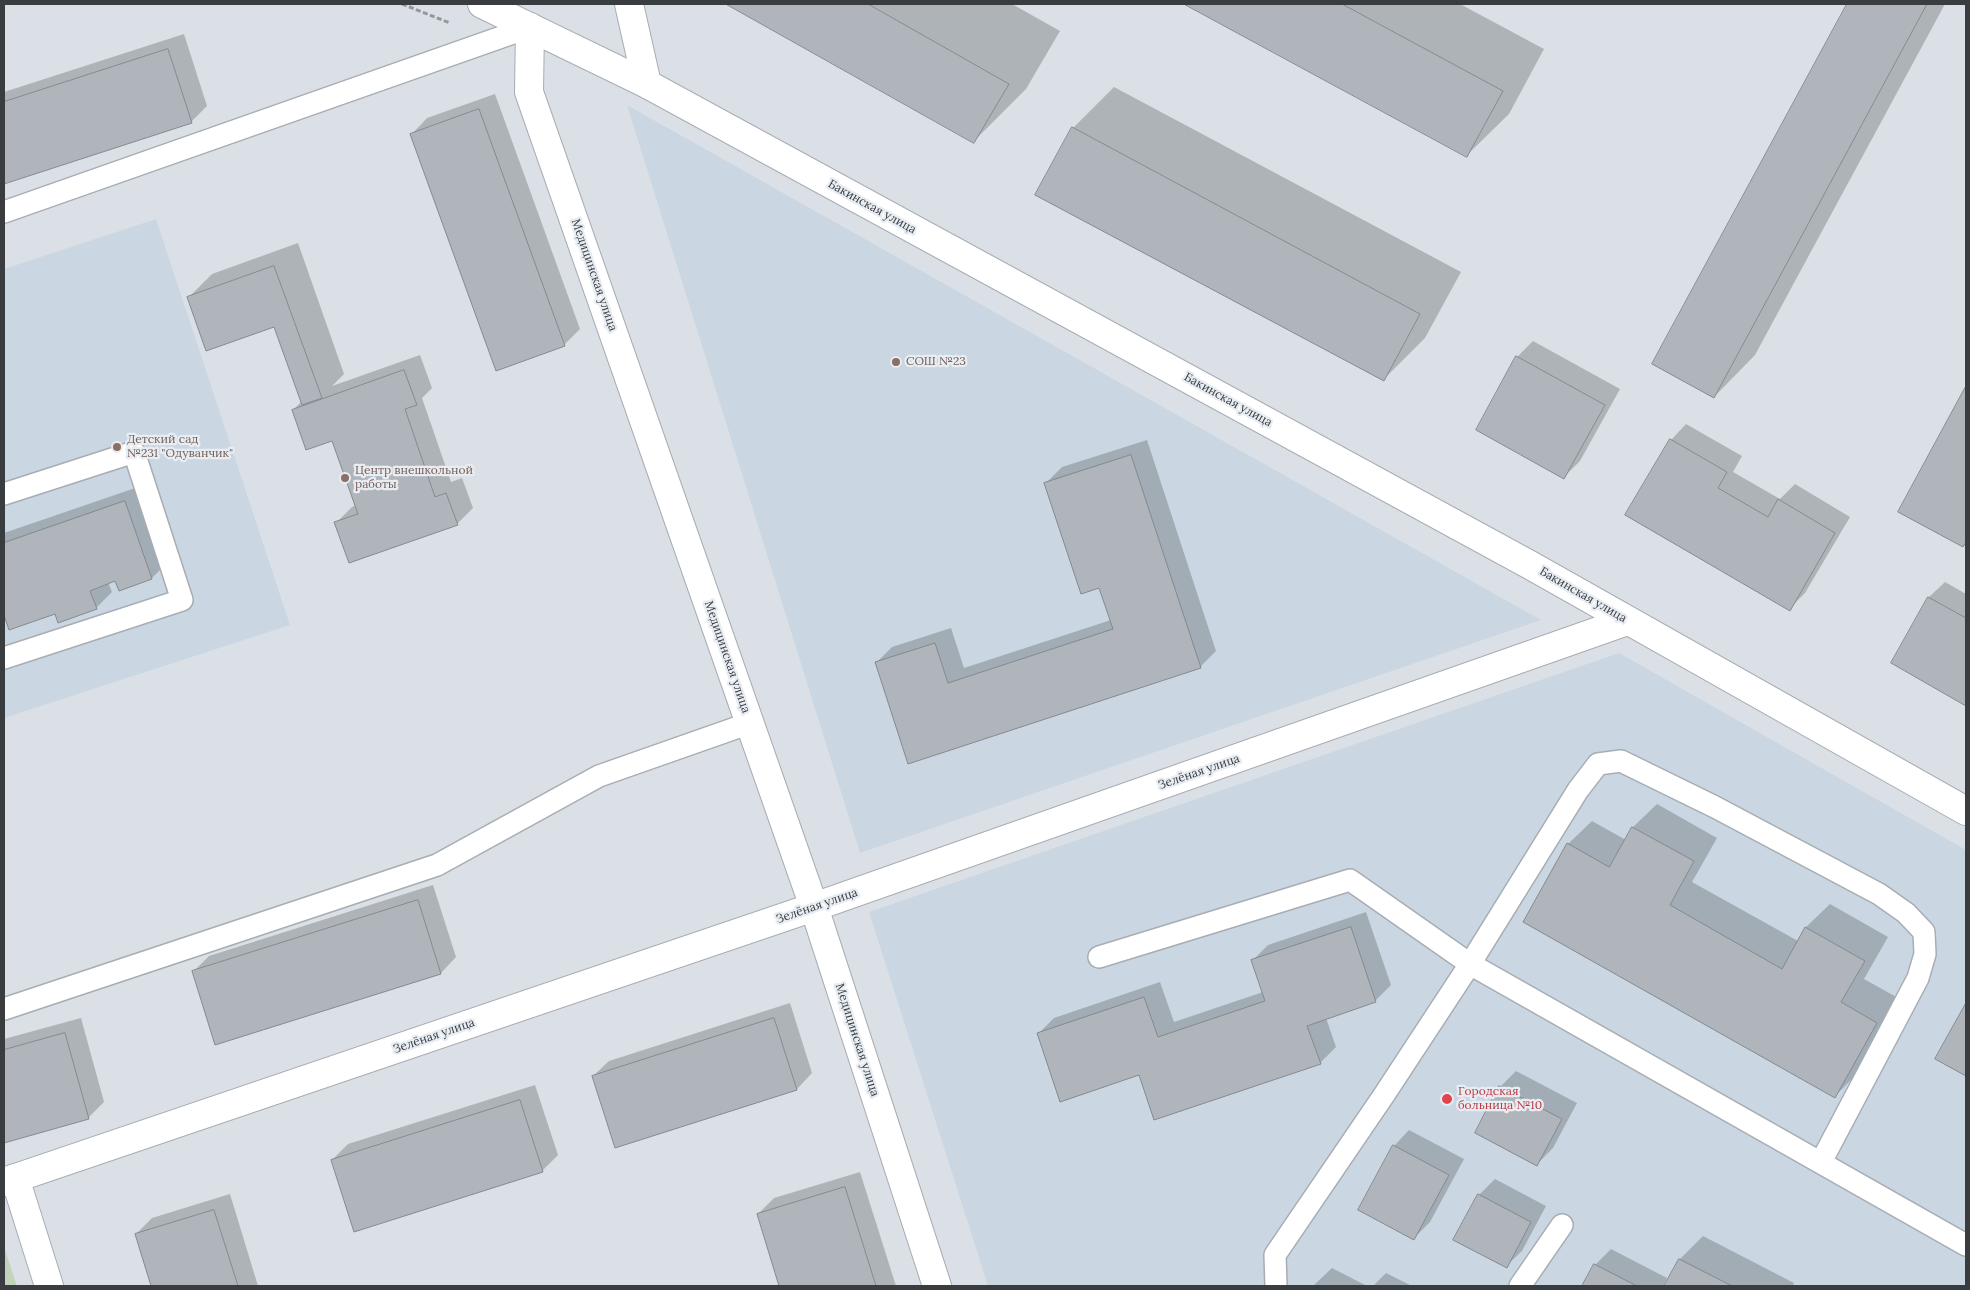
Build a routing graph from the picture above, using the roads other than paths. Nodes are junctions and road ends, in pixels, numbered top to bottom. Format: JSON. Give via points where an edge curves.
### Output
{"nodes":[{"id":1,"x":482,"y":4,"type":"edge"},
{"id":2,"x":629,"y":4,"type":"edge"},
{"id":3,"x":530,"y":27,"type":"junction"},
{"id":4,"x":647,"y":84,"type":"junction"},
{"id":5,"x":4,"y":212,"type":"edge"},
{"id":6,"x":4,"y":494,"type":"edge"},
{"id":7,"x":1627,"y":621,"type":"junction"},
{"id":8,"x":4,"y":658,"type":"edge"},
{"id":9,"x":750,"y":723,"type":"junction"},
{"id":10,"x":1966,"y":811,"type":"edge"},
{"id":11,"x":814,"y":908,"type":"junction"},
{"id":12,"x":1099,"y":957,"type":"dead end"},
{"id":13,"x":1470,"y":964,"type":"junction"},
{"id":14,"x":4,"y":1010,"type":"edge"},
{"id":15,"x":1821,"y":1162,"type":"junction"},
{"id":16,"x":9,"y":1180,"type":"edge"},
{"id":17,"x":1562,"y":1225,"type":"dead end"},
{"id":18,"x":1966,"y":1245,"type":"edge"},
{"id":19,"x":50,"y":1286,"type":"edge"},
{"id":20,"x":937,"y":1286,"type":"edge"},
{"id":21,"x":1276,"y":1286,"type":"edge"},
{"id":22,"x":1520,"y":1286,"type":"edge"}],
"edges":[{"from":1,"to":3,"type":"street","name":"Бакинская улица"},
{"from":2,"to":4,"type":"street"},
{"from":3,"to":4,"type":"street","name":"Бакинская улица"},
{"from":3,"to":5,"type":"lane"},
{"from":3,"to":9,"type":"street","name":"Медицинская улица","via":[[530,92]]},
{"from":4,"to":7,"type":"street","name":"Бакинская улица"},
{"from":6,"to":8,"type":"lane","via":[[134,452],[182,600]]},
{"from":7,"to":10,"type":"street","name":"Бакинская улица"},
{"from":7,"to":11,"type":"street","name":"Зелёная улица"},
{"from":9,"to":11,"type":"street","name":"Медицинская улица"},
{"from":9,"to":14,"type":"lane","via":[[599,776],[437,865]]},
{"from":11,"to":16,"type":"street","name":"Зелёная улица"},
{"from":11,"to":20,"type":"street","name":"Медицинская улица"},
{"from":12,"to":13,"type":"lane","via":[[1350,880]]},
{"from":13,"to":15,"type":"lane"},
{"from":13,"to":15,"type":"lane","via":[[1578,790],[1598,764],[1620,761],[1879,894],[1906,913],[1924,932],[1925,954],[1918,978]]},
{"from":13,"to":21,"type":"lane","via":[[1275,1255]]},
{"from":15,"to":18,"type":"lane"},
{"from":16,"to":19,"type":"street"},
{"from":17,"to":22,"type":"lane"}]}
